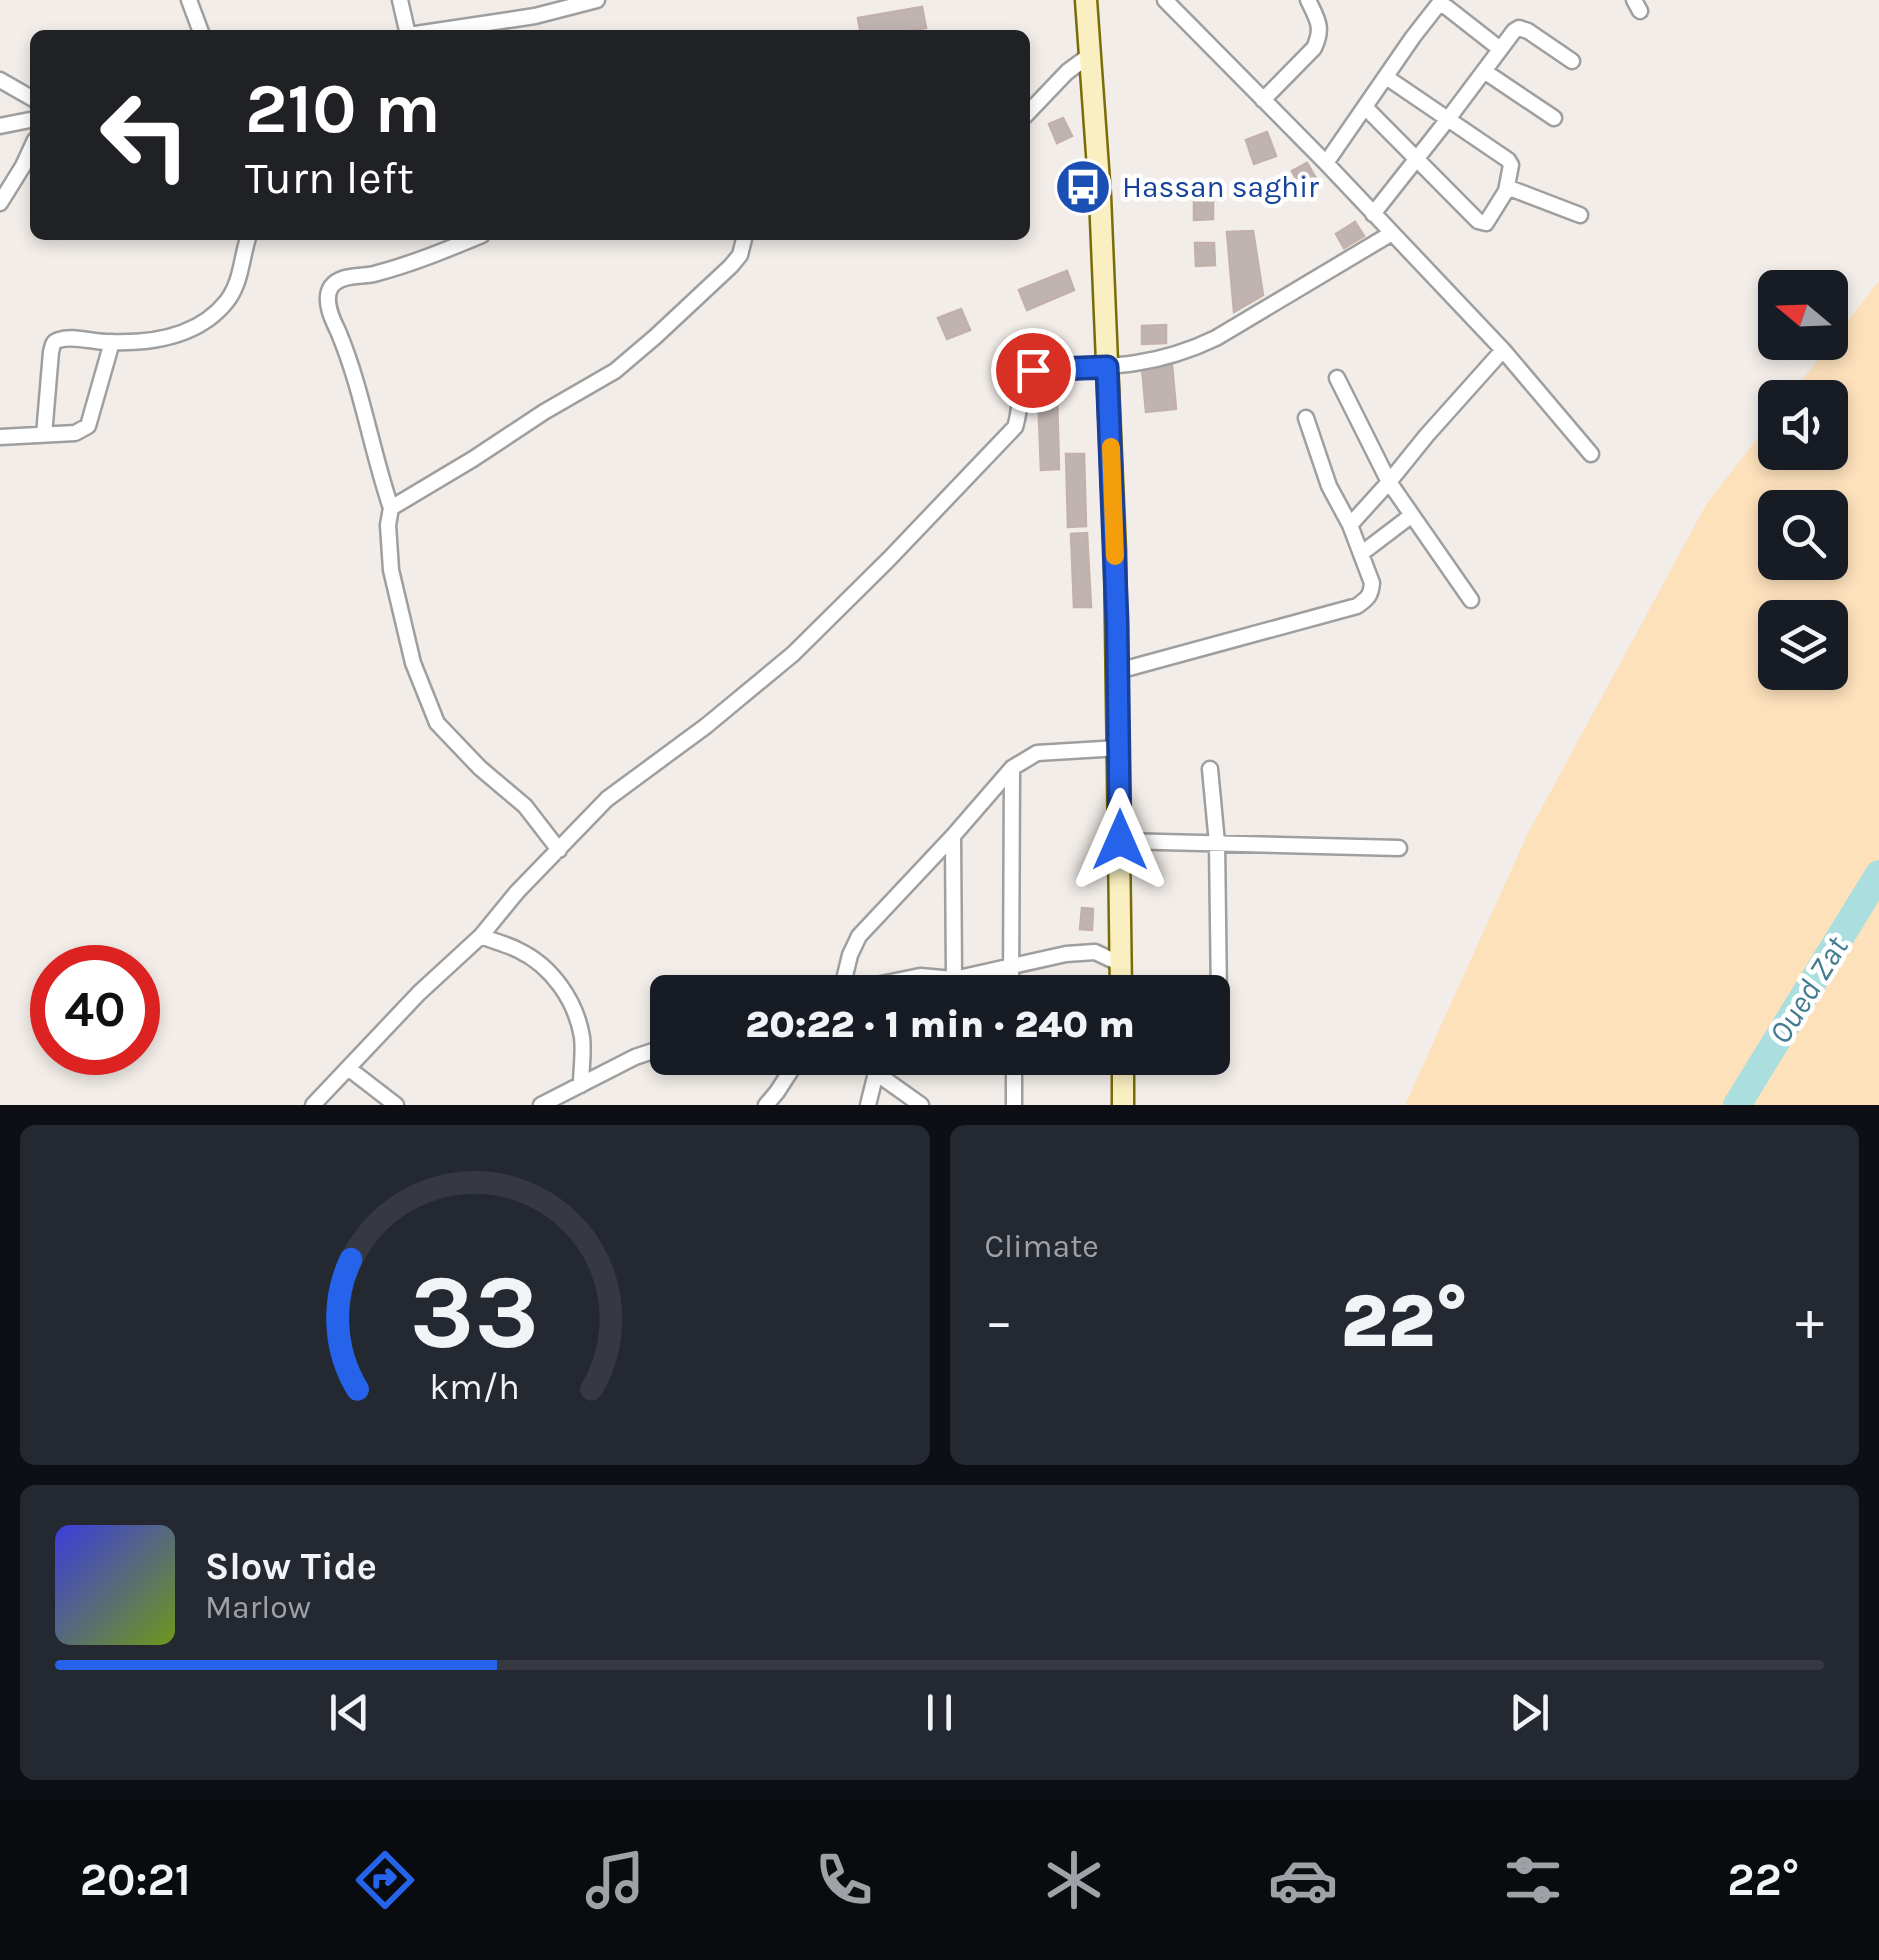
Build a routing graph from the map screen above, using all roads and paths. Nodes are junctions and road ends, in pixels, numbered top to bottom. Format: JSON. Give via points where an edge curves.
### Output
{"nodes":[{"id":1,"x":189,"y":0,"type":"edge"},
{"id":2,"x":400,"y":0,"type":"edge"},
{"id":3,"x":597,"y":0,"type":"edge"},
{"id":4,"x":1086,"y":0,"type":"edge"},
{"id":5,"x":1165,"y":0,"type":"edge"},
{"id":6,"x":1308,"y":0,"type":"edge"},
{"id":7,"x":1441,"y":1,"type":"edge"},
{"id":8,"x":200,"y":30,"type":"edge"},
{"id":9,"x":408,"y":30,"type":"edge"},
{"id":10,"x":442,"y":30,"type":"edge"},
{"id":11,"x":1500,"y":49,"type":"junction"},
{"id":12,"x":1090,"y":56,"type":"junction"},
{"id":13,"x":1572,"y":61,"type":"dead end"},
{"id":14,"x":1484,"y":71,"type":"junction"},
{"id":15,"x":1386,"y":77,"type":"junction"},
{"id":16,"x":0,"y":80,"type":"edge"},
{"id":17,"x":30,"y":97,"type":"edge"},
{"id":18,"x":1264,"y":100,"type":"junction"},
{"id":19,"x":1365,"y":107,"type":"junction"},
{"id":20,"x":1030,"y":111,"type":"edge"},
{"id":21,"x":1554,"y":118,"type":"dead end"},
{"id":22,"x":1448,"y":119,"type":"junction"},
{"id":23,"x":30,"y":120,"type":"edge"},
{"id":24,"x":0,"y":126,"type":"edge"},
{"id":25,"x":30,"y":151,"type":"edge"},
{"id":26,"x":1417,"y":158,"type":"junction"},
{"id":27,"x":1326,"y":164,"type":"junction"},
{"id":28,"x":1506,"y":191,"type":"junction"},
{"id":29,"x":0,"y":202,"type":"edge"},
{"id":30,"x":1373,"y":214,"type":"junction"},
{"id":31,"x":1580,"y":215,"type":"dead end"},
{"id":32,"x":1392,"y":233,"type":"junction"},
{"id":33,"x":248,"y":240,"type":"edge"},
{"id":34,"x":470,"y":240,"type":"edge"},
{"id":35,"x":743,"y":240,"type":"edge"},
{"id":36,"x":112,"y":342,"type":"junction"},
{"id":37,"x":1502,"y":350,"type":"junction"},
{"id":38,"x":1107,"y":367,"type":"junction"},
{"id":39,"x":1337,"y":378,"type":"dead end"},
{"id":40,"x":1306,"y":418,"type":"dead end"},
{"id":41,"x":44,"y":435,"type":"junction"},
{"id":42,"x":0,"y":437,"type":"edge"},
{"id":43,"x":1592,"y":454,"type":"dead end"},
{"id":44,"x":1389,"y":482,"type":"junction"},
{"id":45,"x":391,"y":508,"type":"junction"},
{"id":46,"x":1412,"y":516,"type":"junction"},
{"id":47,"x":1350,"y":525,"type":"junction"},
{"id":48,"x":1362,"y":553,"type":"junction"},
{"id":49,"x":1471,"y":600,"type":"dead end"},
{"id":50,"x":1118,"y":671,"type":"junction"},
{"id":51,"x":1119,"y":748,"type":"junction"},
{"id":52,"x":1012,"y":768,"type":"junction"},
{"id":53,"x":1210,"y":769,"type":"dead end"},
{"id":54,"x":953,"y":836,"type":"junction"},
{"id":55,"x":1120,"y":840,"type":"junction"},
{"id":56,"x":1217,"y":843,"type":"junction"},
{"id":57,"x":1400,"y":848,"type":"dead end"},
{"id":58,"x":559,"y":850,"type":"junction"},
{"id":59,"x":481,"y":936,"type":"junction"},
{"id":60,"x":1121,"y":964,"type":"junction"},
{"id":61,"x":1009,"y":966,"type":"junction"},
{"id":62,"x":846,"y":975,"type":"edge"},
{"id":63,"x":954,"y":975,"type":"edge"},
{"id":64,"x":971,"y":975,"type":"edge"},
{"id":65,"x":1009,"y":975,"type":"edge"},
{"id":66,"x":1121,"y":975,"type":"edge"},
{"id":67,"x":1219,"y":975,"type":"edge"},
{"id":68,"x":650,"y":1053,"type":"edge"},
{"id":69,"x":348,"y":1068,"type":"junction"},
{"id":70,"x":787,"y":1075,"type":"edge"},
{"id":71,"x":875,"y":1075,"type":"edge"},
{"id":72,"x":888,"y":1075,"type":"edge"},
{"id":73,"x":1014,"y":1075,"type":"edge"},
{"id":74,"x":1122,"y":1075,"type":"edge"},
{"id":75,"x":581,"y":1085,"type":"junction"},
{"id":76,"x":312,"y":1105,"type":"edge"},
{"id":77,"x":396,"y":1105,"type":"edge"},
{"id":78,"x":541,"y":1105,"type":"edge"},
{"id":79,"x":766,"y":1105,"type":"edge"},
{"id":80,"x":868,"y":1105,"type":"edge"},
{"id":81,"x":921,"y":1105,"type":"edge"},
{"id":82,"x":1014,"y":1105,"type":"edge"},
{"id":83,"x":1123,"y":1105,"type":"edge"}],
"edges":[{"from":1,"to":8,"type":"street"},
{"from":2,"to":9,"type":"street"},
{"from":3,"to":10,"type":"street"},
{"from":4,"to":12,"type":"street"},
{"from":5,"to":18,"type":"street"},
{"from":6,"to":18,"type":"street","via":[[1319,37]]},
{"from":7,"to":11,"type":"street"},
{"from":7,"to":15,"type":"street"},
{"from":11,"to":13,"type":"street","via":[[1519,28]]},
{"from":11,"to":14,"type":"street"},
{"from":12,"to":20,"type":"street"},
{"from":12,"to":38,"type":"street"},
{"from":14,"to":21,"type":"street"},
{"from":14,"to":22,"type":"street"},
{"from":15,"to":19,"type":"street"},
{"from":15,"to":22,"type":"street"},
{"from":16,"to":17,"type":"street"},
{"from":18,"to":27,"type":"street"},
{"from":19,"to":26,"type":"street"},
{"from":19,"to":27,"type":"street"},
{"from":22,"to":26,"type":"street"},
{"from":22,"to":28,"type":"street","via":[[1512,164]]},
{"from":23,"to":24,"type":"street"},
{"from":25,"to":29,"type":"street"},
{"from":26,"to":28,"type":"street","via":[[1478,221],[1492,217]]},
{"from":26,"to":30,"type":"street"},
{"from":27,"to":30,"type":"street"},
{"from":28,"to":31,"type":"street"},
{"from":30,"to":32,"type":"street"},
{"from":32,"to":37,"type":"street"},
{"from":32,"to":38,"type":"street","via":[[1216,338],[1153,361]]},
{"from":33,"to":36,"type":"street","via":[[240,279],[217,312],[166,340]]},
{"from":34,"to":45,"type":"street","via":[[410,264],[343,278],[330,290],[330,313]]},
{"from":35,"to":45,"type":"street","via":[[731,266],[614,371]]},
{"from":36,"to":41,"type":"street","via":[[88,426]]},
{"from":36,"to":41,"type":"street","via":[[54,344]]},
{"from":37,"to":43,"type":"street"},
{"from":37,"to":44,"type":"street"},
{"from":38,"to":50,"type":"street"},
{"from":38,"to":58,"type":"street","via":[[1026,372],[1015,427],[889,559],[793,654],[608,800]]},
{"from":39,"to":44,"type":"street"},
{"from":40,"to":47,"type":"street"},
{"from":41,"to":42,"type":"street"},
{"from":44,"to":46,"type":"street"},
{"from":44,"to":47,"type":"street"},
{"from":45,"to":58,"type":"street","via":[[391,570],[413,662],[438,724],[525,806]]},
{"from":46,"to":48,"type":"street"},
{"from":46,"to":49,"type":"street"},
{"from":47,"to":48,"type":"street"},
{"from":48,"to":50,"type":"street","via":[[1372,592],[1357,606]]},
{"from":50,"to":51,"type":"street"},
{"from":51,"to":52,"type":"street","via":[[1037,753]]},
{"from":51,"to":55,"type":"street"},
{"from":52,"to":54,"type":"street"},
{"from":52,"to":61,"type":"street"},
{"from":53,"to":56,"type":"street"},
{"from":54,"to":62,"type":"street","via":[[859,936]]},
{"from":54,"to":63,"type":"street"},
{"from":55,"to":56,"type":"street"},
{"from":55,"to":60,"type":"street"},
{"from":56,"to":57,"type":"street"},
{"from":56,"to":67,"type":"street"},
{"from":58,"to":59,"type":"street"},
{"from":59,"to":69,"type":"street"},
{"from":59,"to":75,"type":"street","via":[[520,951],[556,979],[577,1018]]},
{"from":60,"to":61,"type":"street","via":[[1094,952]]},
{"from":60,"to":66,"type":"street"},
{"from":61,"to":64,"type":"street"},
{"from":61,"to":65,"type":"street"},
{"from":68,"to":75,"type":"street"},
{"from":69,"to":76,"type":"street"},
{"from":69,"to":77,"type":"street"},
{"from":70,"to":79,"type":"street"},
{"from":71,"to":80,"type":"street"},
{"from":72,"to":81,"type":"street"},
{"from":73,"to":82,"type":"street"},
{"from":74,"to":83,"type":"street"},
{"from":75,"to":78,"type":"street"}]}
